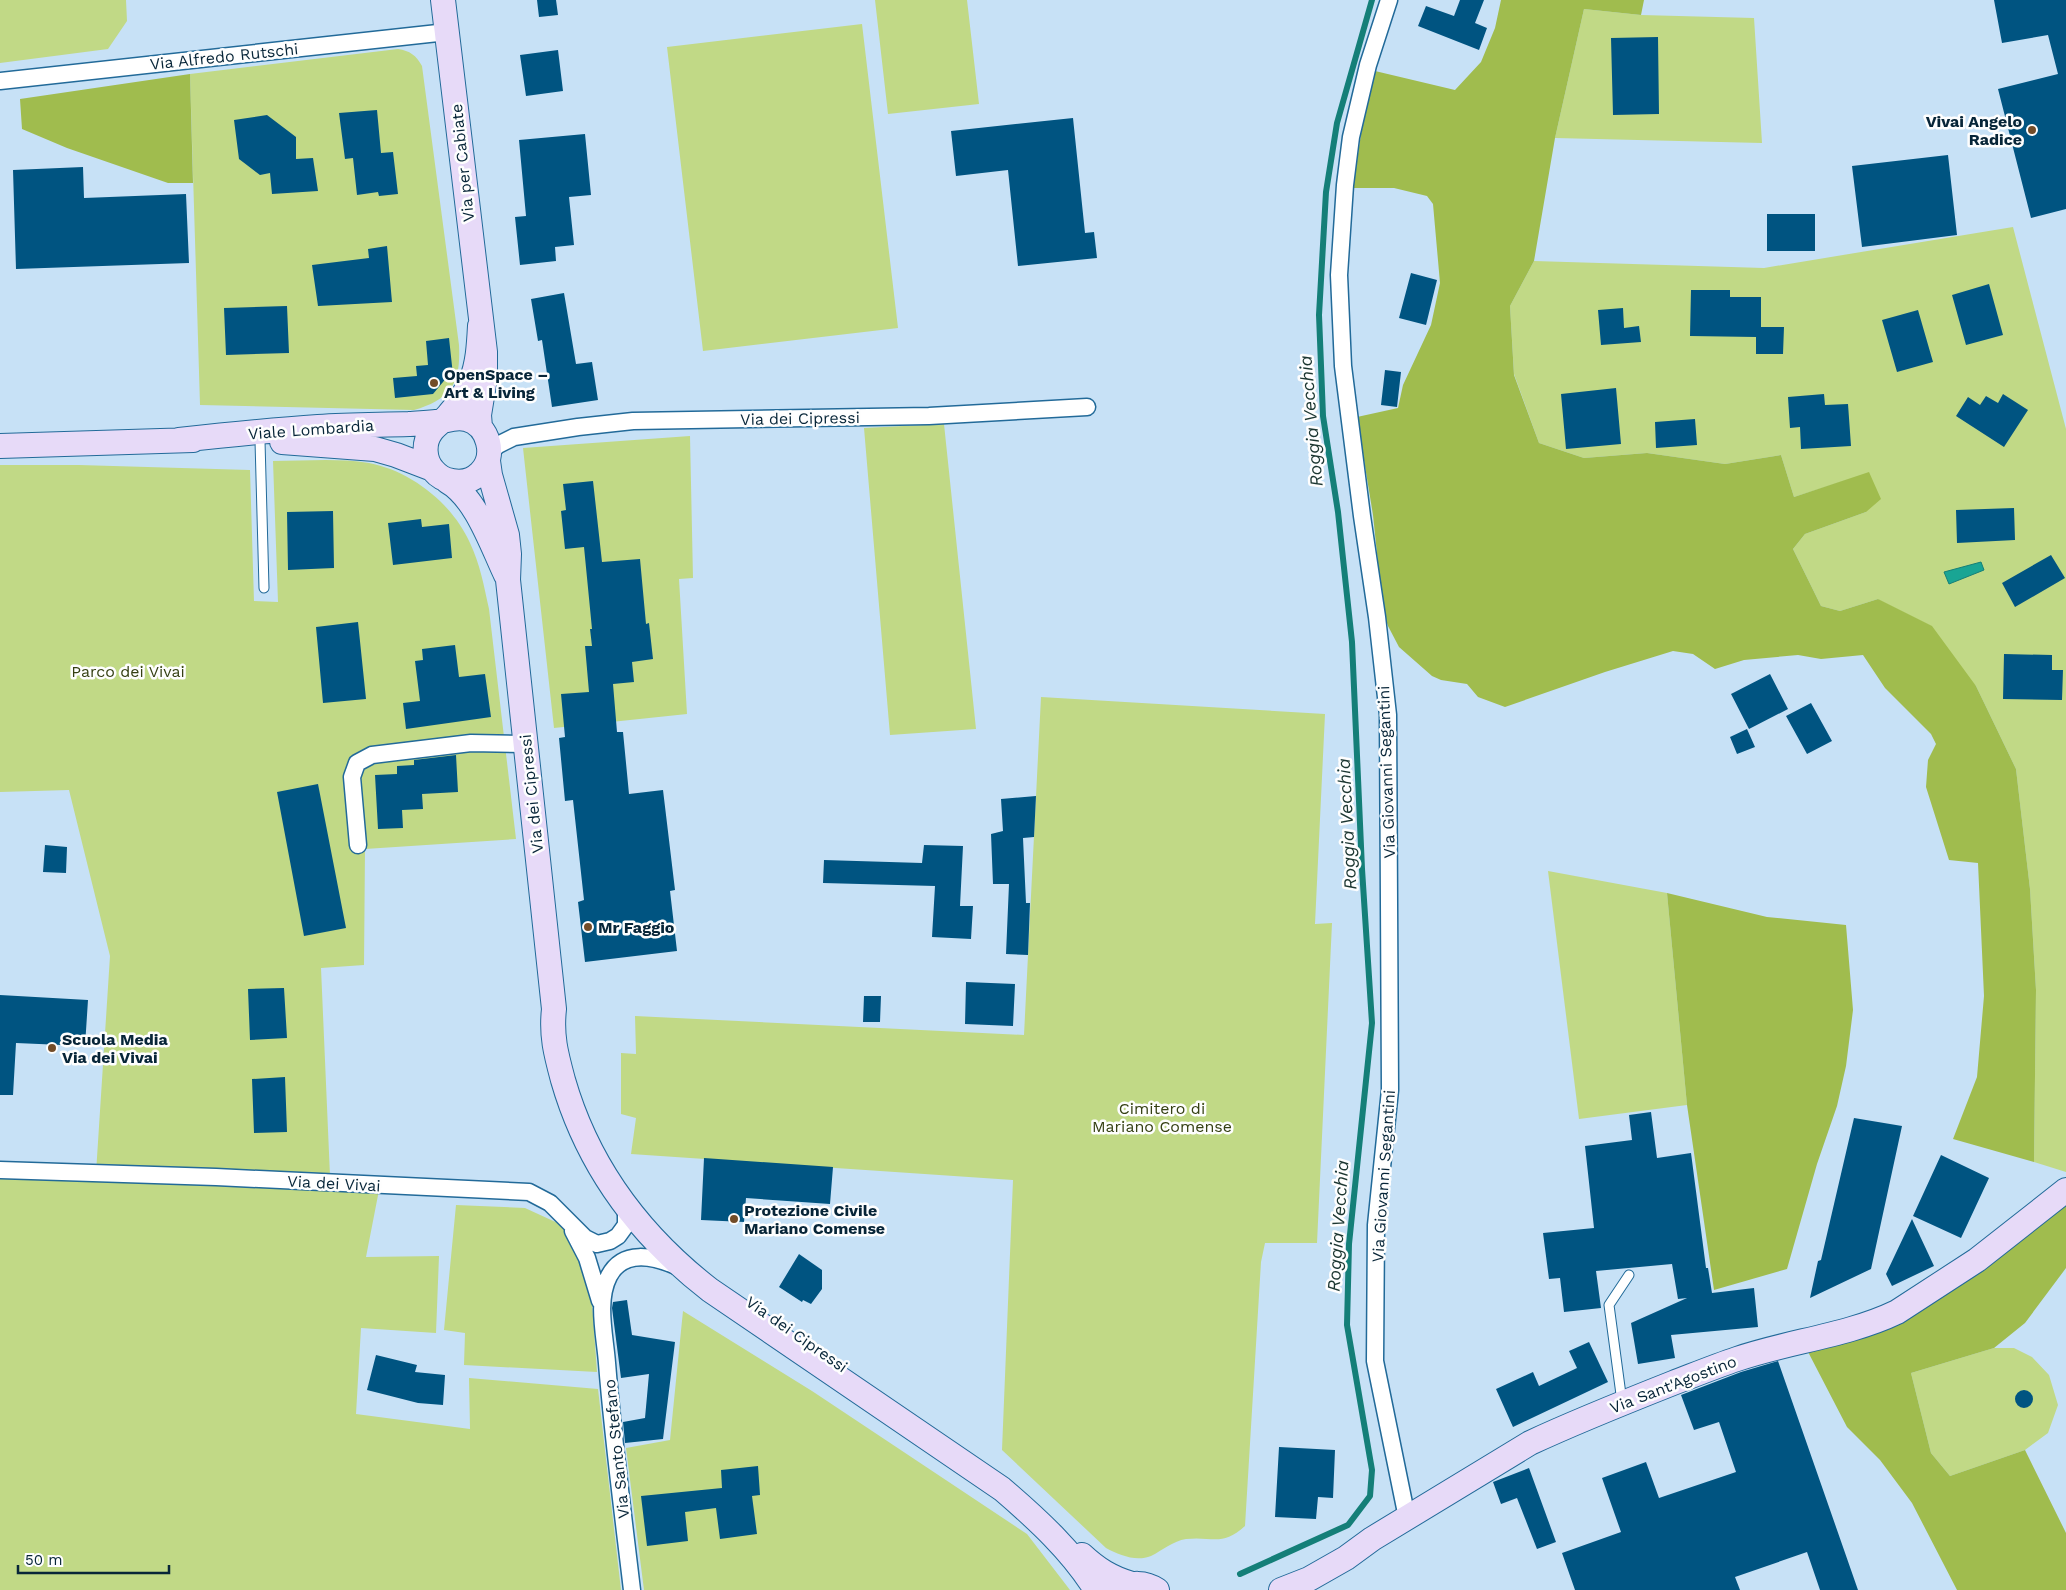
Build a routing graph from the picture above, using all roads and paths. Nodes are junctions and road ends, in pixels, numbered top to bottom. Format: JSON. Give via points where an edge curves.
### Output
{"nodes":[{"id":1,"x":443,"y":0,"type":"edge"},
{"id":2,"x":1389,"y":0,"type":"edge"},
{"id":3,"x":447,"y":32,"type":"junction"},
{"id":4,"x":0,"y":81,"type":"edge"},
{"id":5,"x":480,"y":326,"type":"junction"},
{"id":6,"x":1087,"y":407,"type":"dead end"},
{"id":7,"x":443,"y":421,"type":"junction"},
{"id":8,"x":480,"y":427,"type":"junction"},
{"id":9,"x":514,"y":437,"type":"junction"},
{"id":10,"x":179,"y":440,"type":"junction"},
{"id":11,"x":260,"y":441,"type":"junction"},
{"id":12,"x":0,"y":446,"type":"edge"},
{"id":13,"x":488,"y":457,"type":"junction"},
{"id":14,"x":439,"y":474,"type":"junction"},
{"id":15,"x":508,"y":580,"type":"junction"},
{"id":16,"x":264,"y":588,"type":"dead end"},
{"id":17,"x":526,"y":744,"type":"junction"},
{"id":18,"x":358,"y":845,"type":"dead end"},
{"id":19,"x":554,"y":1009,"type":"junction"},
{"id":20,"x":0,"y":1170,"type":"edge"},
{"id":21,"x":2066,"y":1190,"type":"edge"},
{"id":22,"x":626,"y":1209,"type":"junction"},
{"id":23,"x":567,"y":1219,"type":"junction"},
{"id":24,"x":682,"y":1268,"type":"junction"},
{"id":25,"x":1629,"y":1275,"type":"dead end"},
{"id":26,"x":602,"y":1308,"type":"junction"},
{"id":27,"x":1622,"y":1403,"type":"junction"},
{"id":28,"x":1407,"y":1518,"type":"junction"},
{"id":29,"x":1125,"y":1587,"type":"edge"},
{"id":30,"x":632,"y":1590,"type":"edge"},
{"id":31,"x":1096,"y":1590,"type":"edge"},
{"id":32,"x":1157,"y":1590,"type":"edge"},
{"id":33,"x":1281,"y":1590,"type":"edge"}],
"edges":[{"from":1,"to":3,"type":"main road","name":"Via per Cabiate"},
{"from":2,"to":28,"type":"street","name":"Via Giovanni Segantini","via":[[1368,65],[1351,136],[1340,245],[1339,299],[1342,366],[1388,715],[1390,1090],[1376,1225],[1375,1361]]},
{"from":3,"to":4,"type":"street","name":"Via Alfredo Rutschi"},
{"from":3,"to":5,"type":"main road","name":"Via per Cabiate"},
{"from":5,"to":7,"type":"main road","via":[[478,355],[471,380]]},
{"from":5,"to":8,"type":"main road","via":[[485,369],[479,409]]},
{"from":6,"to":9,"type":"street","name":"Via dei Cipressi","via":[[929,416],[633,421]]},
{"from":7,"to":8,"type":"main road","via":[[457,418]]},
{"from":7,"to":10,"type":"main road","name":"Viale Lombardia","via":[[318,427]]},
{"from":7,"to":14,"type":"main road","via":[[431,431],[426,444],[426,456]]},
{"from":8,"to":9,"type":"street","name":"Via dei Cipressi","via":[[492,434]]},
{"from":8,"to":13,"type":"main road","via":[[490,447]]},
{"from":9,"to":13,"type":"street","name":"Via dei Cipressi","via":[[498,445]]},
{"from":10,"to":11,"type":"main road","name":"Viale Lombardia"},
{"from":10,"to":12,"type":"main road","name":"Viale Lombardia"},
{"from":11,"to":14,"type":"main road","name":"Viale Lombardia","via":[[375,449]]},
{"from":11,"to":16,"type":"lane","name":"Viale Lombardia"},
{"from":13,"to":14,"type":"main road","via":[[481,472],[468,480],[459,482]]},
{"from":13,"to":15,"type":"main road","name":"Via dei Cipressi","via":[[507,535]]},
{"from":14,"to":15,"type":"main road","name":"Via dei Cipressi","via":[[467,498]]},
{"from":15,"to":17,"type":"main road","name":"Via dei Cipressi"},
{"from":17,"to":18,"type":"street","via":[[464,743],[380,753],[361,760],[352,777]]},
{"from":17,"to":19,"type":"main road","name":"Via dei Cipressi"},
{"from":19,"to":22,"type":"main road","name":"Via dei Cipressi","via":[[551,1029],[569,1100],[608,1183]]},
{"from":19,"to":29,"type":"main road","name":"Via dei Cipressi","via":[[594,1132],[637,1201],[676,1244],[723,1283],[992,1471],[1047,1518],[1096,1568]]},
{"from":20,"to":23,"type":"street","name":"Via dei Vivai","via":[[529,1192],[550,1203]]},
{"from":21,"to":27,"type":"main road","name":"Via Sant'Agostino","via":[[1977,1260],[1886,1317],[1737,1359]]},
{"from":22,"to":23,"type":"street","name":"Via dei Vivai","via":[[626,1225],[610,1242],[597,1244],[585,1238]]},
{"from":22,"to":24,"type":"main road","name":"Via dei Cipressi"},
{"from":23,"to":26,"type":"street","name":"Via Santo Stefano","via":[[587,1258]]},
{"from":24,"to":26,"type":"street","name":"Via Santo Stefano","via":[[651,1257],[628,1259],[610,1274],[605,1284]]},
{"from":24,"to":31,"type":"main road","name":"Via dei Cipressi","via":[[1002,1489],[1070,1555]]},
{"from":25,"to":27,"type":"lane","via":[[1609,1305]]},
{"from":26,"to":30,"type":"street","name":"Via Santo Stefano","via":[[610,1408]]},
{"from":27,"to":28,"type":"main road","name":"Via Sant'Agostino","via":[[1530,1443]]},
{"from":28,"to":33,"type":"main road","name":"Via Sant'Agostino","via":[[1346,1558]]},
{"from":29,"to":32,"type":"main road","name":"Via dei Cipressi","via":[[1143,1584]]}]}
